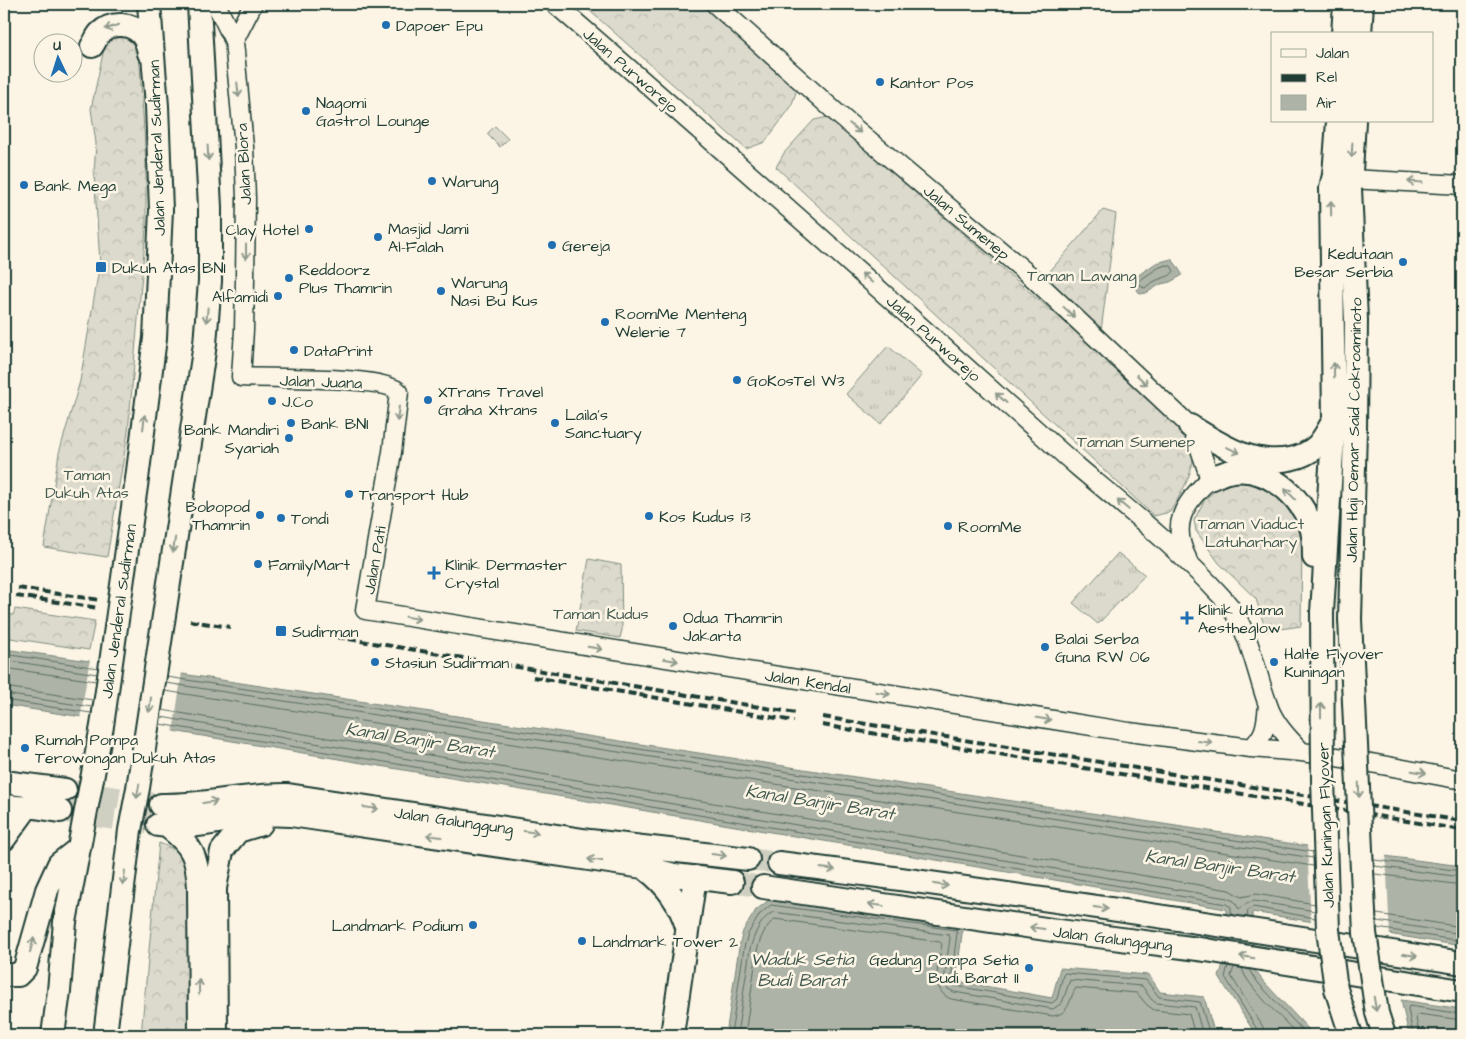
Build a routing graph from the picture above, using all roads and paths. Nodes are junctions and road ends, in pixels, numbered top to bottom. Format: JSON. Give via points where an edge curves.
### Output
{"nodes":[{"id":1,"x":149,"y":4,"type":"edge"},
{"id":2,"x":199,"y":4,"type":"edge"},
{"id":3,"x":216,"y":4,"type":"edge"},
{"id":4,"x":253,"y":4,"type":"edge"},
{"id":5,"x":555,"y":4,"type":"edge"},
{"id":6,"x":714,"y":4,"type":"edge"},
{"id":7,"x":1345,"y":4,"type":"edge"},
{"id":8,"x":1362,"y":4,"type":"edge"},
{"id":9,"x":1343,"y":32,"type":"edge"},
{"id":10,"x":1360,"y":32,"type":"edge"},
{"id":11,"x":234,"y":41,"type":"junction"},
{"id":12,"x":92,"y":46,"type":"dead end"},
{"id":13,"x":153,"y":64,"type":"junction"},
{"id":14,"x":1338,"y":122,"type":"edge"},
{"id":15,"x":1354,"y":122,"type":"edge"},
{"id":16,"x":1350,"y":179,"type":"junction"},
{"id":17,"x":1462,"y":186,"type":"edge"},
{"id":18,"x":241,"y":377,"type":"joint"},
{"id":19,"x":399,"y":392,"type":"joint"},
{"id":20,"x":1334,"y":419,"type":"junction"},
{"id":21,"x":1190,"y":426,"type":"junction"},
{"id":22,"x":1210,"y":479,"type":"junction"},
{"id":23,"x":1172,"y":537,"type":"junction"},
{"id":24,"x":1321,"y":609,"type":"junction"},
{"id":25,"x":365,"y":610,"type":"joint"},
{"id":26,"x":1268,"y":705,"type":"junction"},
{"id":27,"x":1251,"y":748,"type":"junction"},
{"id":28,"x":1302,"y":752,"type":"junction"},
{"id":29,"x":1462,"y":780,"type":"edge"},
{"id":30,"x":13,"y":790,"type":"edge"},
{"id":31,"x":65,"y":790,"type":"tunnel mouth"},
{"id":32,"x":60,"y":811,"type":"tunnel mouth"},
{"id":33,"x":291,"y":815,"type":"junction"},
{"id":34,"x":162,"y":819,"type":"junction"},
{"id":35,"x":4,"y":840,"type":"edge"},
{"id":36,"x":78,"y":849,"type":"junction"},
{"id":37,"x":748,"y":859,"type":"tunnel mouth"},
{"id":38,"x":779,"y":863,"type":"tunnel mouth"},
{"id":39,"x":643,"y":867,"type":"junction"},
{"id":40,"x":695,"y":878,"type":"junction"},
{"id":41,"x":764,"y":887,"type":"tunnel mouth"},
{"id":42,"x":687,"y":927,"type":"junction"},
{"id":43,"x":1462,"y":963,"type":"edge"},
{"id":44,"x":4,"y":975,"type":"edge"},
{"id":45,"x":1462,"y":991,"type":"edge"},
{"id":46,"x":53,"y":1035,"type":"edge"},
{"id":47,"x":105,"y":1035,"type":"edge"},
{"id":48,"x":200,"y":1035,"type":"edge"},
{"id":49,"x":216,"y":1035,"type":"edge"},
{"id":50,"x":672,"y":1035,"type":"edge"},
{"id":51,"x":1351,"y":1035,"type":"edge"},
{"id":52,"x":1384,"y":1035,"type":"edge"}],
"edges":[{"from":1,"to":13,"type":"main road","name":"Jalan Jenderal Sudirman"},
{"from":2,"to":47,"type":"main road","one_way":true,"via":[[210,207],[210,281],[205,344],[130,830]]},
{"from":3,"to":11,"type":"street","name":"Jalan Blora"},
{"from":4,"to":11,"type":"street"},
{"from":23,"to":5,"type":"street","name":"Jalan Purworejo","one_way":true,"via":[[1076,465],[748,171]]},
{"from":6,"to":21,"type":"street","name":"Jalan Sumenep","one_way":true,"via":[[818,97],[1034,278]]},
{"from":7,"to":9,"type":"main road"},
{"from":8,"to":10,"type":"main road"},
{"from":11,"to":18,"type":"street","name":"Jalan Blora","one_way":true,"via":[[246,198]]},
{"from":13,"to":12,"type":"main road","one_way":true,"via":[[143,35],[126,25],[106,28]]},
{"from":36,"to":13,"type":"main road","name":"Jalan Jenderal Sudirman","one_way":true,"via":[[102,726],[155,338],[161,210]]},
{"from":20,"to":14,"type":"main road","name":"Jalan Haji Oemar Said Cokroaminoto","one_way":true,"via":[[1331,188]]},
{"from":15,"to":16,"type":"main road","name":"Jalan Haji Oemar Said Cokroaminoto","one_way":true},
{"from":17,"to":16,"type":"street","one_way":true},
{"from":16,"to":52,"type":"main road","name":"Jalan Haji Oemar Said Cokroaminoto","one_way":true,"bridge":true,"via":[[1356,330],[1350,619],[1365,933],[1377,1014]]},
{"from":18,"to":19,"type":"street","name":"Jalan Juana","via":[[347,380],[384,384]]},
{"from":19,"to":25,"type":"street","name":"Jalan Pati","one_way":true,"via":[[395,436]]},
{"from":21,"to":20,"type":"main road","one_way":true,"via":[[1253,459],[1276,462],[1301,457],[1310,451],[1318,445]]},
{"from":20,"to":24,"type":"main road","name":"Jalan Haji Oemar Said Cokroaminoto"},
{"from":21,"to":22,"type":"street","name":"Jalan Sumenep"},
{"from":22,"to":23,"type":"street","via":[[1194,493]]},
{"from":24,"to":22,"type":"main road","one_way":true,"via":[[1314,576],[1312,530],[1295,498],[1270,478],[1246,471],[1228,472]]},
{"from":23,"to":26,"type":"street","via":[[1182,547],[1190,564],[1232,609],[1255,659]]},
{"from":51,"to":24,"type":"main road","name":"Jalan Kuningan Flyover","one_way":true,"bridge":true,"via":[[1336,989],[1328,930],[1322,770]]},
{"from":25,"to":27,"type":"street","name":"Jalan Kendal","one_way":true,"via":[[1129,732]]},
{"from":26,"to":27,"type":"street","via":[[1264,731]]},
{"from":26,"to":28,"type":"street","via":[[1281,729]]},
{"from":27,"to":28,"type":"street","name":"Jalan Kendal"},
{"from":28,"to":29,"type":"street","name":"Jalan Kendal","one_way":true},
{"from":30,"to":31,"type":"main road"},
{"from":30,"to":32,"type":"main road"},
{"from":30,"to":35,"type":"main road"},
{"from":33,"to":34,"type":"main road","name":"Jalan Galunggung","via":[[250,816],[190,827]]},
{"from":39,"to":33,"type":"main road","name":"Jalan Galunggung","one_way":true},
{"from":33,"to":49,"type":"main road","name":"Jalan Galunggung","via":[[238,831],[222,851],[215,888]]},
{"from":34,"to":37,"type":"main road","name":"Jalan Galunggung","one_way":true,"via":[[185,806],[248,796],[288,796],[590,840]]},
{"from":48,"to":34,"type":"main road","one_way":true,"via":[[197,863],[185,842]]},
{"from":44,"to":36,"type":"main road","one_way":true,"via":[[18,975],[25,968],[47,890],[59,864]]},
{"from":36,"to":46,"type":"main road","name":"Jalan Jenderal Sudirman","via":[[65,922]]},
{"from":38,"to":43,"type":"main road","name":"Jalan Galunggung","one_way":true},
{"from":39,"to":40,"type":"main road","name":"Jalan Galunggung"},
{"from":39,"to":42,"type":"main road","via":[[656,876],[672,895]]},
{"from":40,"to":42,"type":"main road"},
{"from":40,"to":42,"type":"main road","name":"Jalan Galunggung","via":[[731,884],[710,894]]},
{"from":45,"to":41,"type":"main road","name":"Jalan Galunggung","one_way":true,"via":[[1206,950]]},
{"from":42,"to":50,"type":"main road"}]}
